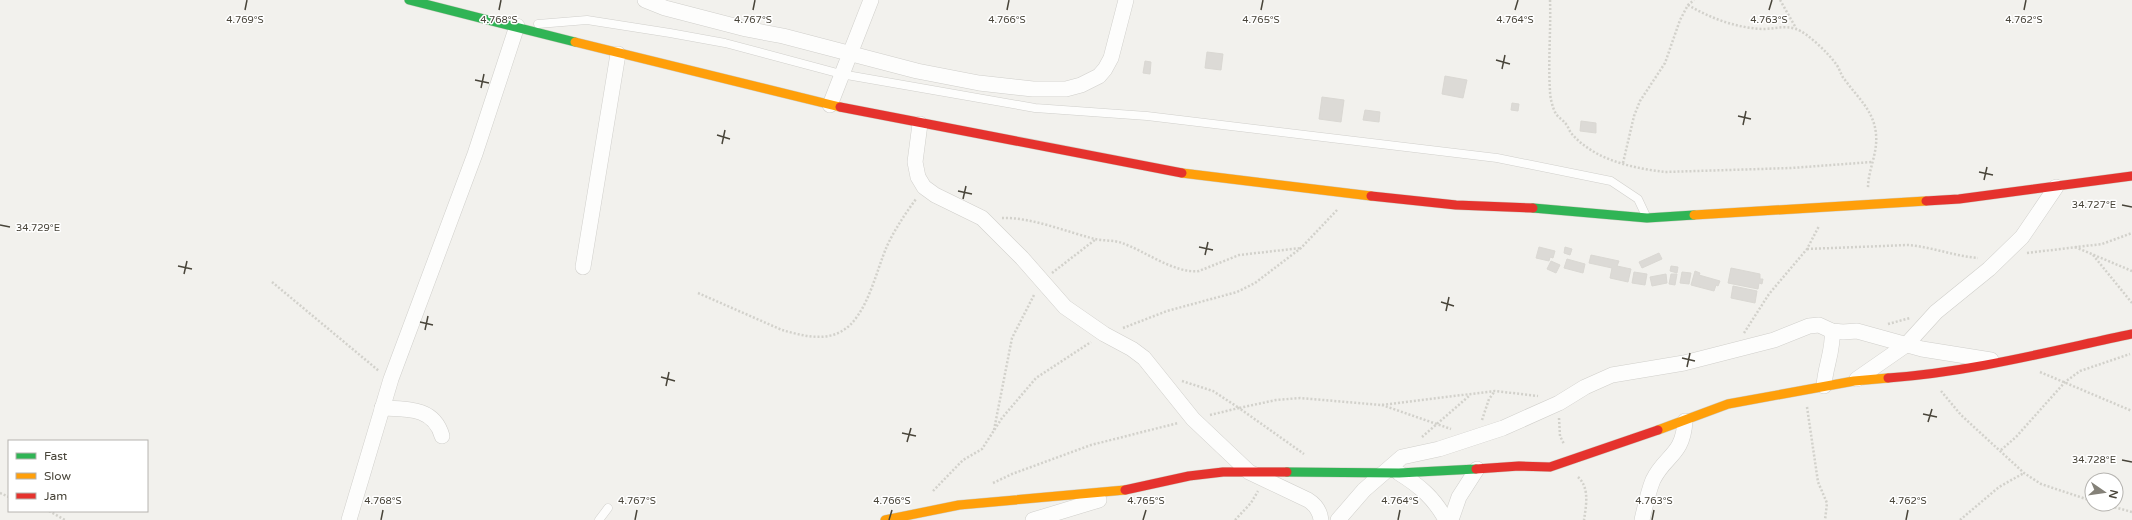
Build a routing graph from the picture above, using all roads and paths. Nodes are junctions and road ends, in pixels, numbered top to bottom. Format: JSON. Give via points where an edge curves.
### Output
{"nodes":[{"id":1,"x":409,"y":0,"type":"edge"},
{"id":2,"x":645,"y":0,"type":"edge"},
{"id":3,"x":871,"y":0,"type":"edge"},
{"id":4,"x":1126,"y":0,"type":"edge"},
{"id":5,"x":1550,"y":0,"type":"edge"},
{"id":6,"x":1694,"y":0,"type":"edge"},
{"id":7,"x":1780,"y":0,"type":"edge"},
{"id":8,"x":1688,"y":6,"type":"junction"},
{"id":9,"x":517,"y":26,"type":"junction"},
{"id":10,"x":1796,"y":29,"type":"junction"},
{"id":11,"x":618,"y":54,"type":"junction"},
{"id":12,"x":849,"y":54,"type":"junction"},
{"id":13,"x":841,"y":74,"type":"junction"},
{"id":14,"x":830,"y":105,"type":"junction"},
{"id":15,"x":920,"y":124,"type":"junction"},
{"id":16,"x":1872,"y":162,"type":"junction"},
{"id":17,"x":1623,"y":164,"type":"junction"},
{"id":18,"x":2132,"y":176,"type":"edge"},
{"id":19,"x":924,"y":187,"type":"junction"},
{"id":20,"x":2056,"y":187,"type":"junction"},
{"id":21,"x":1353,"y":193,"type":"junction"},
{"id":22,"x":1868,"y":206,"type":"junction"},
{"id":23,"x":1829,"y":208,"type":"junction"},
{"id":24,"x":982,"y":218,"type":"junction"},
{"id":25,"x":1647,"y":218,"type":"junction"},
{"id":26,"x":2132,"y":233,"type":"edge"},
{"id":27,"x":1096,"y":239,"type":"junction"},
{"id":28,"x":2073,"y":247,"type":"junction"},
{"id":29,"x":1301,"y":248,"type":"junction"},
{"id":30,"x":1807,"y":249,"type":"junction"},
{"id":31,"x":2093,"y":254,"type":"junction"},
{"id":32,"x":2002,"y":256,"type":"junction"},
{"id":33,"x":583,"y":267,"type":"dead end"},
{"id":34,"x":2132,"y":271,"type":"edge"},
{"id":35,"x":1042,"y":280,"type":"junction"},
{"id":36,"x":272,"y":282,"type":"dead end"},
{"id":37,"x":698,"y":293,"type":"dead end"},
{"id":38,"x":2132,"y":303,"type":"edge"},
{"id":39,"x":1936,"y":312,"type":"junction"},
{"id":40,"x":1885,"y":324,"type":"dead end"},
{"id":41,"x":1832,"y":331,"type":"junction"},
{"id":42,"x":1104,"y":334,"type":"junction"},
{"id":43,"x":2132,"y":334,"type":"edge"},
{"id":44,"x":1906,"y":345,"type":"junction"},
{"id":45,"x":1729,"y":351,"type":"junction"},
{"id":46,"x":2132,"y":354,"type":"edge"},
{"id":47,"x":2000,"y":362,"type":"junction"},
{"id":48,"x":2033,"y":370,"type":"dead end"},
{"id":49,"x":1158,"y":375,"type":"junction"},
{"id":50,"x":1929,"y":375,"type":"junction"},
{"id":51,"x":391,"y":379,"type":"junction"},
{"id":52,"x":1854,"y":381,"type":"junction"},
{"id":53,"x":2065,"y":382,"type":"junction"},
{"id":54,"x":1824,"y":386,"type":"junction"},
{"id":55,"x":1495,"y":391,"type":"junction"},
{"id":56,"x":1805,"y":391,"type":"junction"},
{"id":57,"x":1471,"y":395,"type":"junction"},
{"id":58,"x":1559,"y":403,"type":"junction"},
{"id":59,"x":1382,"y":405,"type":"junction"},
{"id":60,"x":382,"y":408,"type":"junction"},
{"id":61,"x":1239,"y":408,"type":"junction"},
{"id":62,"x":2132,"y":411,"type":"edge"},
{"id":63,"x":1193,"y":419,"type":"junction"},
{"id":64,"x":1686,"y":421,"type":"junction"},
{"id":65,"x":1435,"y":424,"type":"junction"},
{"id":66,"x":993,"y":432,"type":"junction"},
{"id":67,"x":442,"y":436,"type":"dead end"},
{"id":68,"x":1478,"y":436,"type":"junction"},
{"id":69,"x":1421,"y":438,"type":"dead end"},
{"id":70,"x":2001,"y":450,"type":"junction"},
{"id":71,"x":1308,"y":456,"type":"dead end"},
{"id":72,"x":1577,"y":456,"type":"junction"},
{"id":73,"x":1562,"y":462,"type":"junction"},
{"id":74,"x":1477,"y":469,"type":"junction"},
{"id":75,"x":1249,"y":472,"type":"junction"},
{"id":76,"x":1392,"y":472,"type":"junction"},
{"id":77,"x":2024,"y":473,"type":"junction"},
{"id":78,"x":1264,"y":480,"type":"junction"},
{"id":79,"x":989,"y":485,"type":"dead end"},
{"id":80,"x":1129,"y":490,"type":"junction"},
{"id":81,"x":927,"y":496,"type":"dead end"},
{"id":82,"x":2084,"y":498,"type":"edge"},
{"id":83,"x":608,"y":508,"type":"dead end"},
{"id":84,"x":51,"y":512,"type":"edge"},
{"id":85,"x":65,"y":520,"type":"edge"},
{"id":86,"x":349,"y":520,"type":"edge"},
{"id":87,"x":599,"y":520,"type":"edge"},
{"id":88,"x":885,"y":520,"type":"edge"},
{"id":89,"x":1033,"y":520,"type":"edge"},
{"id":90,"x":1235,"y":520,"type":"edge"},
{"id":91,"x":1321,"y":520,"type":"edge"},
{"id":92,"x":1338,"y":520,"type":"edge"},
{"id":93,"x":1446,"y":520,"type":"edge"},
{"id":94,"x":1451,"y":520,"type":"edge"},
{"id":95,"x":1584,"y":520,"type":"edge"},
{"id":96,"x":1642,"y":520,"type":"edge"},
{"id":97,"x":1824,"y":520,"type":"edge"},
{"id":98,"x":1960,"y":520,"type":"edge"}],
"edges":[{"from":1,"to":9,"type":"main road"},
{"from":2,"to":12,"type":"street","via":[[665,8]]},
{"from":3,"to":12,"type":"street"},
{"from":4,"to":12,"type":"street","via":[[1111,58],[1105,69],[1099,76],[1066,90],[979,83]]},
{"from":5,"to":17,"type":"path","via":[[1550,92],[1556,114],[1582,143],[1596,153]]},
{"from":6,"to":8,"type":"path"},
{"from":7,"to":10,"type":"path"},
{"from":8,"to":10,"type":"path","via":[[1706,16],[1742,27]]},
{"from":8,"to":17,"type":"path","via":[[1664,62],[1638,106]]},
{"from":9,"to":11,"type":"main road"},
{"from":9,"to":13,"type":"lane","via":[[587,20],[725,43]]},
{"from":9,"to":51,"type":"street","via":[[475,154]]},
{"from":10,"to":16,"type":"path","via":[[1831,58],[1868,110],[1875,125],[1877,142]]},
{"from":11,"to":14,"type":"main road"},
{"from":11,"to":33,"type":"street"},
{"from":12,"to":13,"type":"street"},
{"from":13,"to":14,"type":"street"},
{"from":13,"to":25,"type":"lane","via":[[1035,108],[1147,116],[1498,158],[1611,181],[1638,199]]},
{"from":14,"to":15,"type":"main road"},
{"from":15,"to":19,"type":"street","via":[[915,162],[918,177]]},
{"from":15,"to":21,"type":"main road","via":[[1202,177]]},
{"from":16,"to":17,"type":"path","via":[[1791,168],[1665,172]]},
{"from":16,"to":22,"type":"path","via":[[1868,178]]},
{"from":18,"to":20,"type":"main road"},
{"from":19,"to":24,"type":"street"},
{"from":19,"to":37,"type":"path","via":[[896,228],[880,263],[870,294],[859,312],[842,331],[821,336],[796,334]]},
{"from":20,"to":22,"type":"main road","via":[[1959,199]]},
{"from":20,"to":32,"type":"street","via":[[2022,237]]},
{"from":21,"to":25,"type":"main road","via":[[1456,204],[1562,209]]},
{"from":21,"to":29,"type":"path"},
{"from":22,"to":23,"type":"main road"},
{"from":23,"to":25,"type":"main road"},
{"from":23,"to":30,"type":"path"},
{"from":24,"to":27,"type":"path","via":[[1007,218],[1046,225]]},
{"from":24,"to":35,"type":"street"},
{"from":26,"to":28,"type":"path","via":[[2102,244]]},
{"from":27,"to":29,"type":"path","via":[[1120,242],[1174,267],[1193,272],[1239,256]]},
{"from":27,"to":35,"type":"path"},
{"from":28,"to":31,"type":"path"},
{"from":28,"to":32,"type":"path"},
{"from":29,"to":42,"type":"path","via":[[1255,283],[1237,292],[1167,311]]},
{"from":30,"to":32,"type":"path","via":[[1908,245],[1960,256]]},
{"from":30,"to":45,"type":"path","via":[[1770,294],[1752,323]]},
{"from":31,"to":34,"type":"path"},
{"from":31,"to":38,"type":"path"},
{"from":32,"to":39,"type":"street"},
{"from":35,"to":42,"type":"street","via":[[1065,306]]},
{"from":35,"to":66,"type":"path","via":[[1012,338]]},
{"from":36,"to":51,"type":"path","via":[[368,364]]},
{"from":39,"to":40,"type":"path"},
{"from":39,"to":44,"type":"street"},
{"from":41,"to":44,"type":"street","via":[[1857,331]]},
{"from":41,"to":45,"type":"street","via":[[1819,325],[1809,326],[1774,340]]},
{"from":41,"to":54,"type":"street"},
{"from":42,"to":49,"type":"street","via":[[1144,358]]},
{"from":42,"to":66,"type":"path","via":[[1044,371],[1014,403]]},
{"from":43,"to":47,"type":"main road"},
{"from":44,"to":47,"type":"street"},
{"from":44,"to":52,"type":"street"},
{"from":45,"to":58,"type":"street","via":[[1678,364],[1612,375],[1575,392]]},
{"from":46,"to":53,"type":"path","via":[[2080,371]]},
{"from":47,"to":50,"type":"main road"},
{"from":48,"to":53,"type":"path"},
{"from":49,"to":61,"type":"path","via":[[1201,386]]},
{"from":49,"to":63,"type":"street"},
{"from":50,"to":52,"type":"main road"},
{"from":50,"to":70,"type":"path","via":[[1961,415]]},
{"from":51,"to":60,"type":"street"},
{"from":52,"to":54,"type":"main road"},
{"from":53,"to":62,"type":"path"},
{"from":53,"to":70,"type":"path","via":[[2016,437]]},
{"from":54,"to":56,"type":"main road"},
{"from":55,"to":57,"type":"path"},
{"from":55,"to":58,"type":"path","via":[[1540,396]]},
{"from":55,"to":68,"type":"path","via":[[1485,410]]},
{"from":56,"to":64,"type":"main road","via":[[1728,404]]},
{"from":56,"to":97,"type":"path","via":[[1818,482],[1827,503]]},
{"from":57,"to":59,"type":"path"},
{"from":57,"to":65,"type":"path"},
{"from":58,"to":68,"type":"street","via":[[1503,428]]},
{"from":58,"to":72,"type":"path","via":[[1560,436],[1565,445]]},
{"from":59,"to":61,"type":"path","via":[[1300,398]]},
{"from":59,"to":65,"type":"path"},
{"from":60,"to":67,"type":"street","via":[[416,411],[427,415],[439,425]]},
{"from":60,"to":86,"type":"street"},
{"from":61,"to":63,"type":"path"},
{"from":61,"to":71,"type":"path"},
{"from":63,"to":75,"type":"street"},
{"from":63,"to":79,"type":"path","via":[[1091,445]]},
{"from":64,"to":72,"type":"main road"},
{"from":64,"to":96,"type":"street","via":[[1680,447],[1653,480]]},
{"from":65,"to":69,"type":"path"},
{"from":66,"to":81,"type":"path","via":[[982,449],[963,460]]},
{"from":68,"to":76,"type":"street","via":[[1439,449],[1402,457]]},
{"from":70,"to":77,"type":"path"},
{"from":72,"to":73,"type":"main road"},
{"from":73,"to":74,"type":"main road","via":[[1550,467]]},
{"from":73,"to":95,"type":"path","via":[[1585,486]]},
{"from":74,"to":76,"type":"main road"},
{"from":74,"to":94,"type":"street","via":[[1459,497]]},
{"from":75,"to":76,"type":"main road"},
{"from":75,"to":78,"type":"street"},
{"from":75,"to":80,"type":"main road","via":[[1189,476]]},
{"from":76,"to":92,"type":"street","via":[[1364,490]]},
{"from":76,"to":93,"type":"street","via":[[1425,490]]},
{"from":77,"to":82,"type":"path","via":[[2040,484]]},
{"from":77,"to":98,"type":"path","via":[[1999,487]]},
{"from":78,"to":90,"type":"path","via":[[1251,503]]},
{"from":78,"to":91,"type":"street","via":[[1314,504]]},
{"from":80,"to":88,"type":"main road","via":[[959,505]]},
{"from":80,"to":89,"type":"street"},
{"from":83,"to":87,"type":"lane"},
{"from":84,"to":85,"type":"path"}]}
